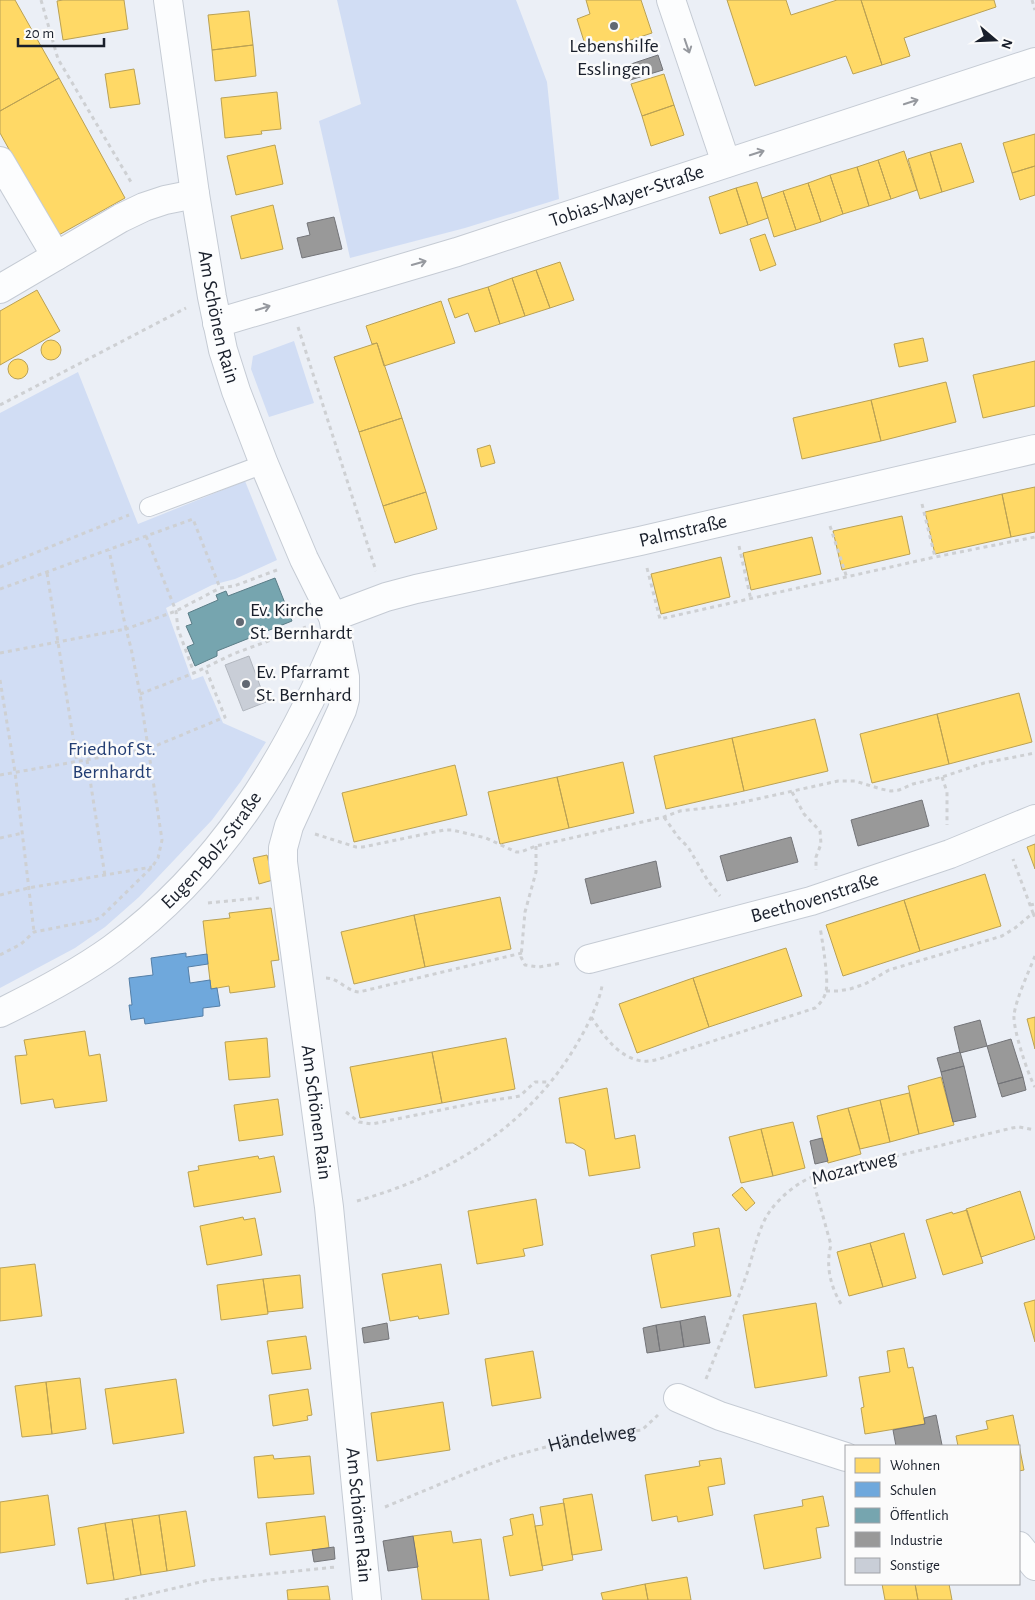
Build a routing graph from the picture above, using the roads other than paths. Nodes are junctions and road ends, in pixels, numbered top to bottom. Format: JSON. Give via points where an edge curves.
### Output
{"nodes":[{"id":1,"x":168,"y":0,"type":"edge"},
{"id":2,"x":671,"y":0,"type":"edge"},
{"id":3,"x":1035,"y":62,"type":"edge"},
{"id":4,"x":0,"y":161,"type":"edge"},
{"id":5,"x":726,"y":163,"type":"junction"},
{"id":6,"x":195,"y":194,"type":"junction"},
{"id":7,"x":56,"y":256,"type":"junction"},
{"id":8,"x":0,"y":289,"type":"edge"},
{"id":9,"x":214,"y":310,"type":"junction"},
{"id":10,"x":1035,"y":449,"type":"edge"},
{"id":11,"x":264,"y":464,"type":"junction"},
{"id":12,"x":149,"y":507,"type":"road end"},
{"id":13,"x":335,"y":628,"type":"junction"},
{"id":14,"x":1035,"y":819,"type":"edge"},
{"id":15,"x":595,"y":957,"type":"road end"},
{"id":16,"x":0,"y":1013,"type":"edge"},
{"id":17,"x":687,"y":1402,"type":"road end"},
{"id":18,"x":845,"y":1457,"type":"edge"},
{"id":19,"x":1020,"y":1547,"type":"edge"},
{"id":20,"x":1035,"y":1566,"type":"edge"},
{"id":21,"x":367,"y":1600,"type":"edge"}],
"edges":[{"from":1,"to":6,"type":"street","name":"Am Schönen Rain"},
{"from":2,"to":5,"type":"street","one_way":true},
{"from":5,"to":3,"type":"street","name":"Tobias-Mayer-Straße","one_way":true},
{"from":4,"to":7,"type":"street"},
{"from":9,"to":5,"type":"street","name":"Tobias-Mayer-Straße","one_way":true,"via":[[289,300],[457,252]]},
{"from":6,"to":7,"type":"street","via":[[144,207]]},
{"from":6,"to":9,"type":"street","name":"Am Schönen Rain"},
{"from":7,"to":8,"type":"street"},
{"from":9,"to":11,"type":"street","name":"Am Schönen Rain","via":[[236,391]]},
{"from":10,"to":13,"type":"street","name":"Palmstraße","via":[[416,589],[386,598]]},
{"from":11,"to":12,"type":"lane"},
{"from":11,"to":13,"type":"street","name":"Am Schönen Rain"},
{"from":13,"to":16,"type":"street","name":"Eugen-Bolz-Straße","via":[[310,702],[274,769],[219,847],[181,889],[104,954],[51,988]]},
{"from":13,"to":21,"type":"street","name":"Am Schönen Rain","via":[[345,677],[345,699],[289,826],[283,862],[329,1207]]},
{"from":14,"to":15,"type":"street","name":"Beethovenstraße","via":[[950,854],[819,898]]},
{"from":17,"to":18,"type":"street"},
{"from":19,"to":20,"type":"street"}]}
